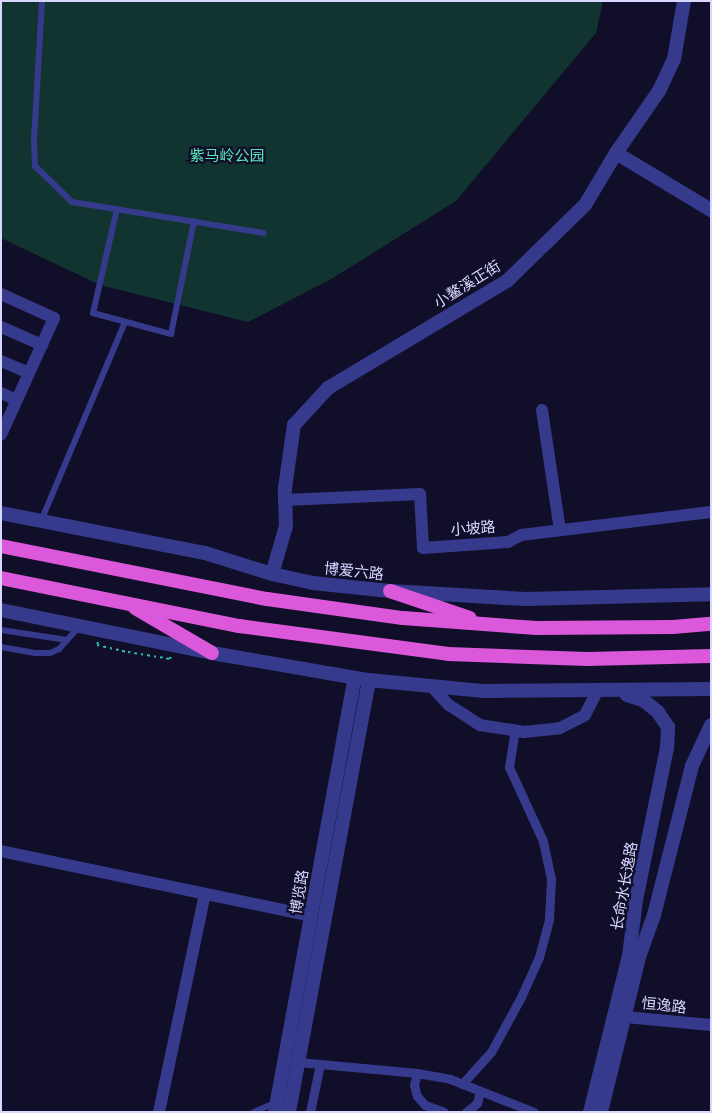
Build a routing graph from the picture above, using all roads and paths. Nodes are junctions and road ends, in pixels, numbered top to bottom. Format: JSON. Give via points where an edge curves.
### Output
{"nodes":[{"id":1,"x":42,"y":1,"type":"edge"},
{"id":2,"x":684,"y":1,"type":"edge"},
{"id":3,"x":616,"y":153,"type":"junction"},
{"id":4,"x":117,"y":209,"type":"junction"},
{"id":5,"x":711,"y":210,"type":"edge"},
{"id":6,"x":194,"y":222,"type":"junction"},
{"id":7,"x":264,"y":233,"type":"dead end"},
{"id":8,"x":1,"y":294,"type":"edge"},
{"id":9,"x":125,"y":322,"type":"junction"},
{"id":10,"x":1,"y":327,"type":"edge"},
{"id":11,"x":42,"y":345,"type":"junction"},
{"id":12,"x":1,"y":360,"type":"edge"},
{"id":13,"x":29,"y":373,"type":"junction"},
{"id":14,"x":1,"y":393,"type":"edge"},
{"id":15,"x":17,"y":400,"type":"junction"},
{"id":16,"x":542,"y":410,"type":"dead end"},
{"id":17,"x":1,"y":435,"type":"edge"},
{"id":18,"x":285,"y":500,"type":"junction"},
{"id":19,"x":711,"y":512,"type":"edge"},
{"id":20,"x":1,"y":513,"type":"edge"},
{"id":21,"x":41,"y":521,"type":"junction"},
{"id":22,"x":560,"y":530,"type":"junction"},
{"id":23,"x":1,"y":546,"type":"edge"},
{"id":24,"x":272,"y":574,"type":"junction"},
{"id":25,"x":1,"y":578,"type":"edge"},
{"id":26,"x":390,"y":591,"type":"junction"},
{"id":27,"x":711,"y":594,"type":"edge"},
{"id":28,"x":124,"y":601,"type":"junction"},
{"id":29,"x":1,"y":610,"type":"edge"},
{"id":30,"x":489,"y":624,"type":"junction"},
{"id":31,"x":711,"y":624,"type":"edge"},
{"id":32,"x":80,"y":626,"type":"junction"},
{"id":33,"x":1,"y":630,"type":"edge"},
{"id":34,"x":67,"y":640,"type":"junction"},
{"id":35,"x":1,"y":647,"type":"edge"},
{"id":36,"x":212,"y":652,"type":"junction"},
{"id":37,"x":711,"y":656,"type":"edge"},
{"id":38,"x":355,"y":678,"type":"junction"},
{"id":39,"x":369,"y":680,"type":"junction"},
{"id":40,"x":431,"y":686,"type":"junction"},
{"id":41,"x":711,"y":689,"type":"edge"},
{"id":42,"x":597,"y":691,"type":"junction"},
{"id":43,"x":617,"y":691,"type":"junction"},
{"id":44,"x":711,"y":725,"type":"edge"},
{"id":45,"x":515,"y":731,"type":"junction"},
{"id":46,"x":1,"y":851,"type":"edge"},
{"id":47,"x":205,"y":894,"type":"junction"},
{"id":48,"x":311,"y":916,"type":"junction"},
{"id":49,"x":620,"y":1016,"type":"junction"},
{"id":50,"x":711,"y":1026,"type":"edge"},
{"id":51,"x":298,"y":1062,"type":"junction"},
{"id":52,"x":320,"y":1064,"type":"junction"},
{"id":53,"x":417,"y":1073,"type":"junction"},
{"id":54,"x":462,"y":1084,"type":"junction"},
{"id":55,"x":480,"y":1092,"type":"junction"},
{"id":56,"x":283,"y":1108,"type":"edge"},
{"id":57,"x":439,"y":1111,"type":"edge"},
{"id":58,"x":159,"y":1112,"type":"edge"},
{"id":59,"x":254,"y":1112,"type":"edge"},
{"id":60,"x":310,"y":1112,"type":"edge"},
{"id":61,"x":444,"y":1112,"type":"edge"},
{"id":62,"x":466,"y":1112,"type":"edge"},
{"id":63,"x":534,"y":1112,"type":"edge"},
{"id":64,"x":590,"y":1112,"type":"edge"},
{"id":65,"x":601,"y":1112,"type":"edge"}],
"edges":[{"from":1,"to":4,"type":"lane","via":[[34,166],[72,202]]},
{"from":2,"to":3,"type":"street","name":"小鳌溪正街","via":[[674,59],[658,91]]},
{"from":3,"to":5,"type":"street"},
{"from":3,"to":18,"type":"street","name":"小鳌溪正街","via":[[585,205],[507,281],[328,388],[294,425]]},
{"from":4,"to":6,"type":"lane"},
{"from":4,"to":9,"type":"lane","via":[[93,313]]},
{"from":6,"to":7,"type":"lane"},
{"from":6,"to":9,"type":"lane","via":[[171,334]]},
{"from":8,"to":11,"type":"street","via":[[54,318]]},
{"from":9,"to":21,"type":"lane"},
{"from":10,"to":11,"type":"street"},
{"from":11,"to":13,"type":"street"},
{"from":12,"to":13,"type":"street"},
{"from":13,"to":15,"type":"street"},
{"from":14,"to":15,"type":"street"},
{"from":15,"to":17,"type":"street"},
{"from":16,"to":22,"type":"street"},
{"from":18,"to":22,"type":"street","name":"小坡路","via":[[420,494],[423,548],[508,542],[521,535]]},
{"from":18,"to":24,"type":"street","name":"小鳌溪正街","via":[[286,526]]},
{"from":19,"to":22,"type":"street","name":"小坡路"},
{"from":20,"to":21,"type":"street","name":"博爱六路"},
{"from":21,"to":24,"type":"street","name":"博爱六路","via":[[205,553]]},
{"from":23,"to":30,"type":"highway","via":[[267,599],[403,618]]},
{"from":24,"to":26,"type":"street","name":"博爱六路"},
{"from":25,"to":28,"type":"highway"},
{"from":26,"to":27,"type":"street","name":"博爱六路","via":[[526,599]]},
{"from":26,"to":30,"type":"highway"},
{"from":28,"to":36,"type":"highway"},
{"from":28,"to":37,"type":"highway","via":[[239,626],[448,654],[587,659]]},
{"from":29,"to":32,"type":"street"},
{"from":30,"to":31,"type":"highway","via":[[547,628]]},
{"from":32,"to":34,"type":"lane"},
{"from":32,"to":36,"type":"street"},
{"from":33,"to":34,"type":"lane"},
{"from":34,"to":35,"type":"lane","via":[[50,653]]},
{"from":36,"to":38,"type":"street"},
{"from":38,"to":39,"type":"street"},
{"from":38,"to":48,"type":"street","name":"博览路"},
{"from":39,"to":40,"type":"street"},
{"from":39,"to":51,"type":"street","name":"博览路"},
{"from":40,"to":42,"type":"street","via":[[484,692]]},
{"from":40,"to":45,"type":"street","via":[[449,705],[480,725]]},
{"from":41,"to":43,"type":"street"},
{"from":42,"to":43,"type":"street"},
{"from":42,"to":45,"type":"street","via":[[586,715],[560,728]]},
{"from":43,"to":49,"type":"street","name":"长命水长逸路","via":[[644,700],[668,727],[667,748],[636,900]]},
{"from":44,"to":49,"type":"street","name":"长命水长逸路","via":[[692,766],[654,915]]},
{"from":45,"to":54,"type":"street","via":[[509,767],[543,841],[551,879],[549,919],[539,958],[521,997],[491,1052]]},
{"from":46,"to":47,"type":"street"},
{"from":47,"to":48,"type":"street"},
{"from":47,"to":58,"type":"street"},
{"from":48,"to":56,"type":"street","name":"博览路"},
{"from":49,"to":50,"type":"street","name":"恒逸路"},
{"from":49,"to":64,"type":"street","name":"长命水长逸路"},
{"from":49,"to":65,"type":"street","name":"长命水长逸路"},
{"from":51,"to":52,"type":"street"},
{"from":51,"to":56,"type":"street","name":"博览路"},
{"from":52,"to":53,"type":"street"},
{"from":52,"to":60,"type":"street"},
{"from":53,"to":54,"type":"street"},
{"from":53,"to":57,"type":"street","via":[[414,1085],[417,1096],[425,1105]]},
{"from":54,"to":55,"type":"street"},
{"from":55,"to":62,"type":"street","via":[[477,1102]]},
{"from":55,"to":63,"type":"street"},
{"from":56,"to":59,"type":"lane"},
{"from":57,"to":61,"type":"street"}]}
